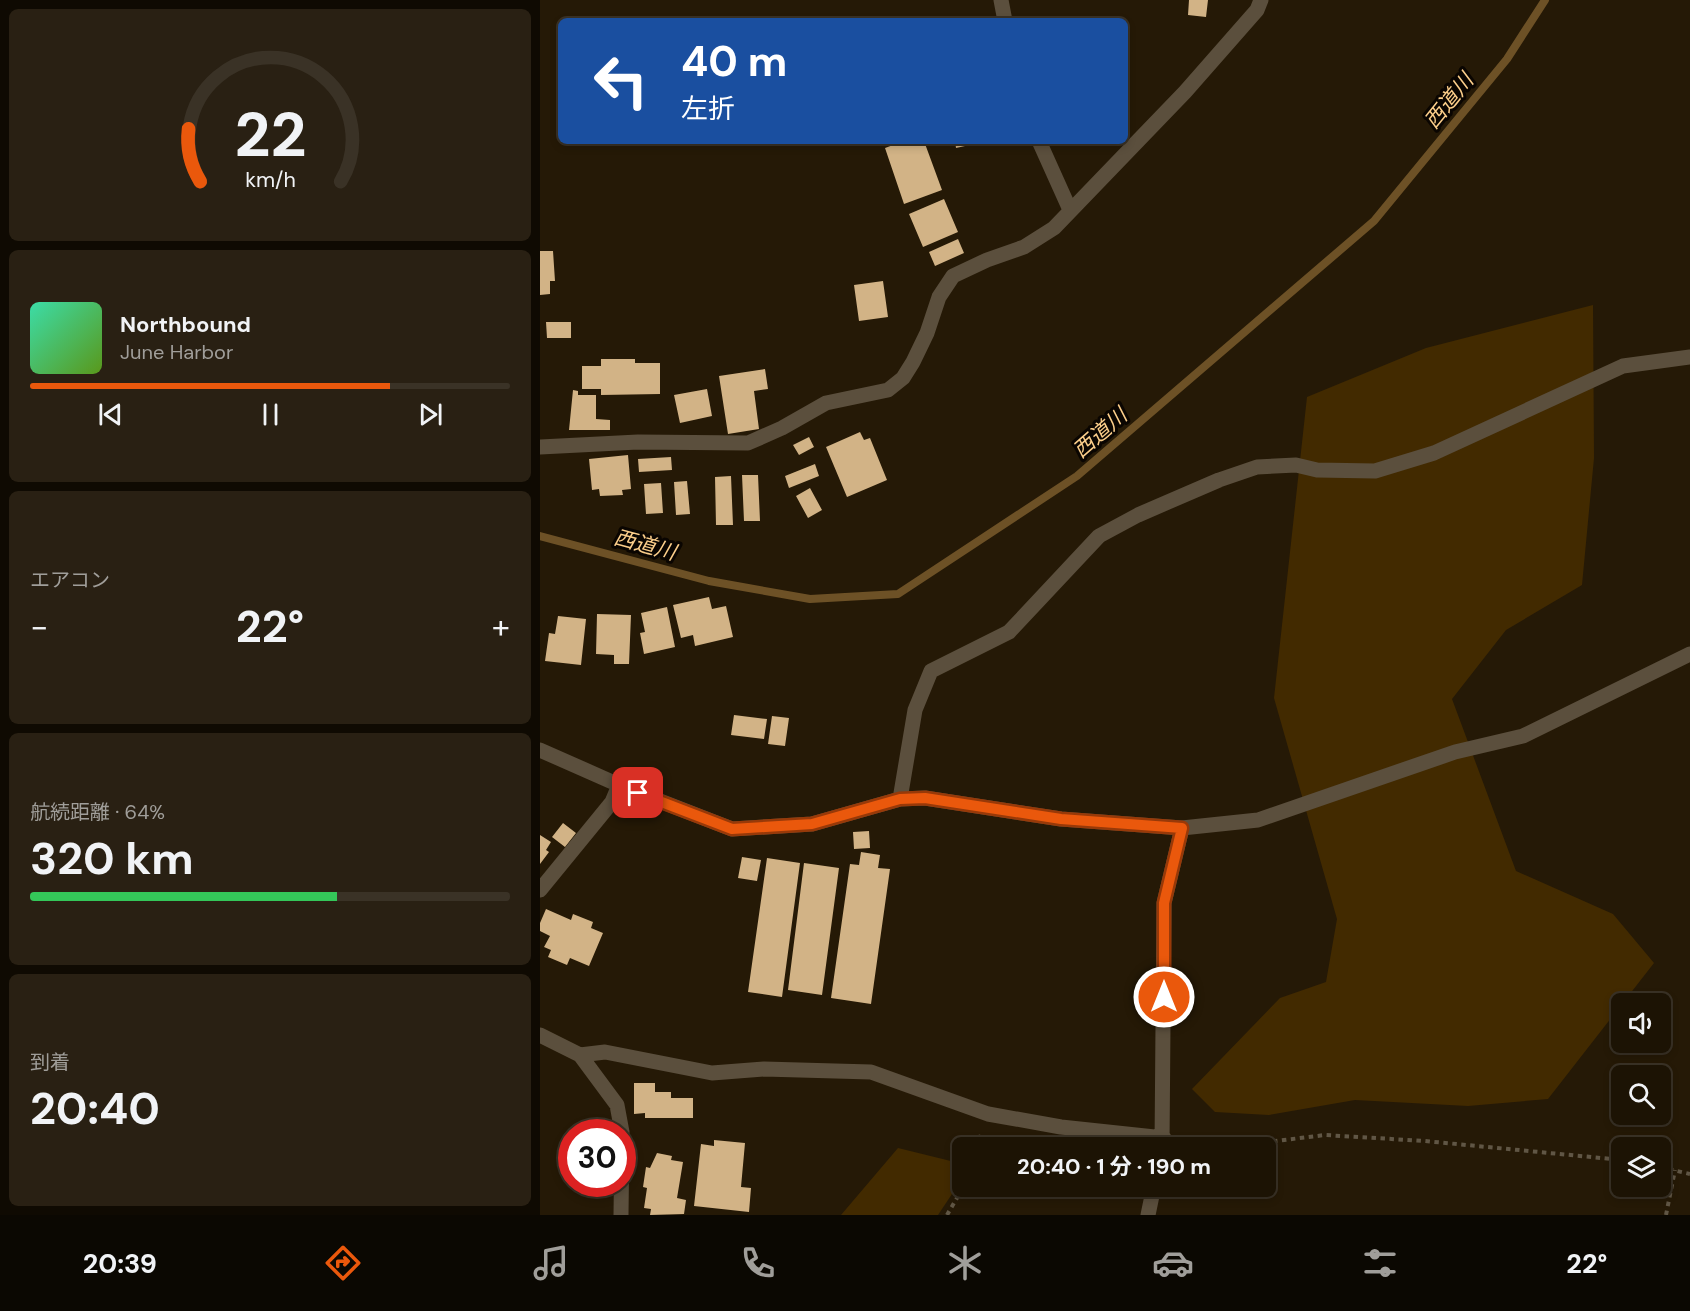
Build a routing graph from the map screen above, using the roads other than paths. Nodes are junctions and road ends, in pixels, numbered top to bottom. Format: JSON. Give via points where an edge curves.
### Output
{"nodes":[{"id":1,"x":1001,"y":0,"type":"edge"},
{"id":2,"x":1261,"y":0,"type":"edge"},
{"id":3,"x":1004,"y":18,"type":"edge"},
{"id":4,"x":1040,"y":144,"type":"edge"},
{"id":5,"x":1070,"y":210,"type":"junction"},
{"id":6,"x":1690,"y":357,"type":"edge"},
{"id":7,"x":540,"y":447,"type":"edge"},
{"id":8,"x":1690,"y":654,"type":"edge"},
{"id":9,"x":540,"y":750,"type":"edge"},
{"id":10,"x":619,"y":785,"type":"junction"},
{"id":11,"x":900,"y":799,"type":"junction"},
{"id":12,"x":1182,"y":828,"type":"junction"},
{"id":13,"x":540,"y":890,"type":"edge"},
{"id":14,"x":540,"y":1035,"type":"edge"},
{"id":15,"x":580,"y":1055,"type":"junction"},
{"id":16,"x":620,"y":1119,"type":"edge"},
{"id":17,"x":1125,"y":1137,"type":"edge"},
{"id":18,"x":1163,"y":1137,"type":"edge"},
{"id":19,"x":621,"y":1197,"type":"edge"},
{"id":20,"x":1152,"y":1197,"type":"edge"},
{"id":21,"x":621,"y":1215,"type":"edge"},
{"id":22,"x":1148,"y":1215,"type":"edge"}],
"edges":[{"from":1,"to":3,"type":"street"},
{"from":2,"to":5,"type":"street","via":[[1257,10],[1185,92]]},
{"from":4,"to":5,"type":"street"},
{"from":5,"to":7,"type":"street","via":[[1054,228],[1024,247],[953,276],[939,297],[913,362],[903,378],[888,390],[826,403],[748,443],[638,442]]},
{"from":6,"to":11,"type":"street","via":[[1623,366],[1434,453],[1375,471],[1317,470],[1296,465],[1257,467],[1138,515],[1099,536],[1009,632],[930,671],[915,710]]},
{"from":8,"to":12,"type":"street","via":[[1523,736],[1455,752],[1258,820]]},
{"from":9,"to":10,"type":"street"},
{"from":10,"to":11,"type":"street","via":[[732,829],[812,824]]},
{"from":10,"to":13,"type":"street","via":[[612,802]]},
{"from":11,"to":12,"type":"street","via":[[925,798],[1061,819]]},
{"from":12,"to":18,"type":"street","via":[[1164,903]]},
{"from":14,"to":15,"type":"street"},
{"from":15,"to":16,"type":"street","via":[[617,1105]]},
{"from":15,"to":17,"type":"street","via":[[605,1052],[712,1073],[764,1069],[871,1072],[988,1114]]},
{"from":19,"to":21,"type":"street"},
{"from":20,"to":22,"type":"street"}]}
